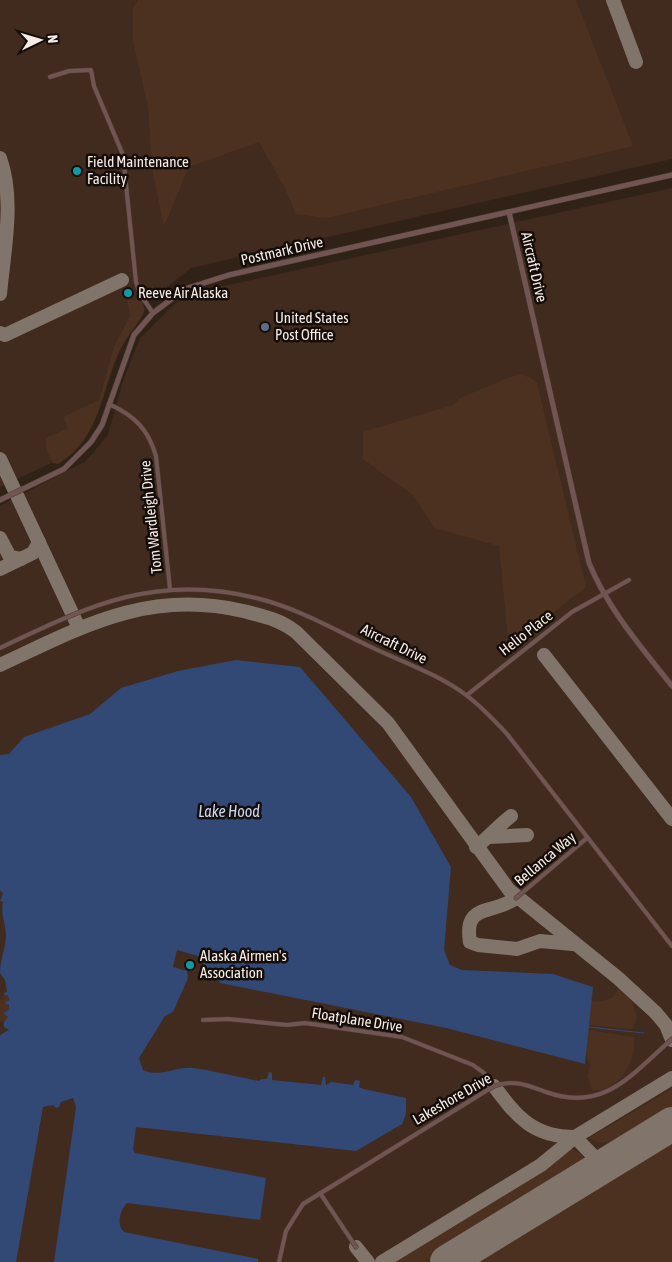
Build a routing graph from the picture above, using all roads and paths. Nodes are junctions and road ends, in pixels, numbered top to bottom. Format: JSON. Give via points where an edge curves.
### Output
{"nodes":[{"id":1,"x":50,"y":77,"type":"dead end"},
{"id":2,"x":672,"y":175,"type":"edge"},
{"id":3,"x":509,"y":212,"type":"junction"},
{"id":4,"x":153,"y":313,"type":"junction"},
{"id":5,"x":110,"y":404,"type":"junction"},
{"id":6,"x":0,"y":500,"type":"edge"},
{"id":7,"x":629,"y":580,"type":"dead end"},
{"id":8,"x":170,"y":589,"type":"junction"},
{"id":9,"x":603,"y":594,"type":"junction"},
{"id":10,"x":0,"y":648,"type":"edge"},
{"id":11,"x":672,"y":686,"type":"edge"},
{"id":12,"x":467,"y":695,"type":"junction"},
{"id":13,"x":588,"y":838,"type":"junction"},
{"id":14,"x":516,"y":898,"type":"dead end"},
{"id":15,"x":672,"y":946,"type":"edge"},
{"id":16,"x":203,"y":1020,"type":"dead end"},
{"id":17,"x":672,"y":1039,"type":"edge"},
{"id":18,"x":494,"y":1086,"type":"junction"},
{"id":19,"x":320,"y":1193,"type":"junction"},
{"id":20,"x":356,"y":1247,"type":"dead end"},
{"id":21,"x":279,"y":1262,"type":"edge"}],
"edges":[{"from":1,"to":4,"type":"street","via":[[69,71],[91,70],[94,86],[123,155],[136,280],[140,294]]},
{"from":2,"to":3,"type":"street","name":"Postmark Drive"},
{"from":3,"to":4,"type":"street","name":"Postmark Drive","via":[[210,280],[185,289]]},
{"from":3,"to":9,"type":"street","name":"Aircraft Drive","via":[[580,530],[589,563]]},
{"from":4,"to":5,"type":"street","name":"Postmark Drive","via":[[134,335]]},
{"from":5,"to":6,"type":"street","name":"Postmark Drive","via":[[91,442],[64,469]]},
{"from":5,"to":8,"type":"street","name":"Tom Wardleigh Drive","via":[[142,425],[156,456]]},
{"from":7,"to":9,"type":"street","name":"Helio Place"},
{"from":8,"to":10,"type":"street","name":"Aircraft Drive","via":[[105,601]]},
{"from":8,"to":12,"type":"street","name":"Aircraft Drive","via":[[222,591],[262,599],[313,620]]},
{"from":9,"to":11,"type":"street","name":"Aircraft Drive"},
{"from":9,"to":12,"type":"street","name":"Helio Place","via":[[572,612]]},
{"from":12,"to":13,"type":"street","name":"Aircraft Drive","via":[[507,734]]},
{"from":13,"to":14,"type":"street","name":"Bellanca Way"},
{"from":13,"to":15,"type":"street","name":"Aircraft Drive"},
{"from":16,"to":18,"type":"street","name":"Floatplane Drive","via":[[287,1025],[305,1023],[402,1037],[473,1065]]},
{"from":17,"to":18,"type":"street","name":"Lakeshore Drive","via":[[611,1090],[589,1098],[561,1098],[517,1082]]},
{"from":18,"to":19,"type":"street","name":"Lakeshore Drive"},
{"from":19,"to":20,"type":"street"},
{"from":19,"to":21,"type":"street","name":"Lakeshore Drive","via":[[304,1204],[290,1222]]}]}
